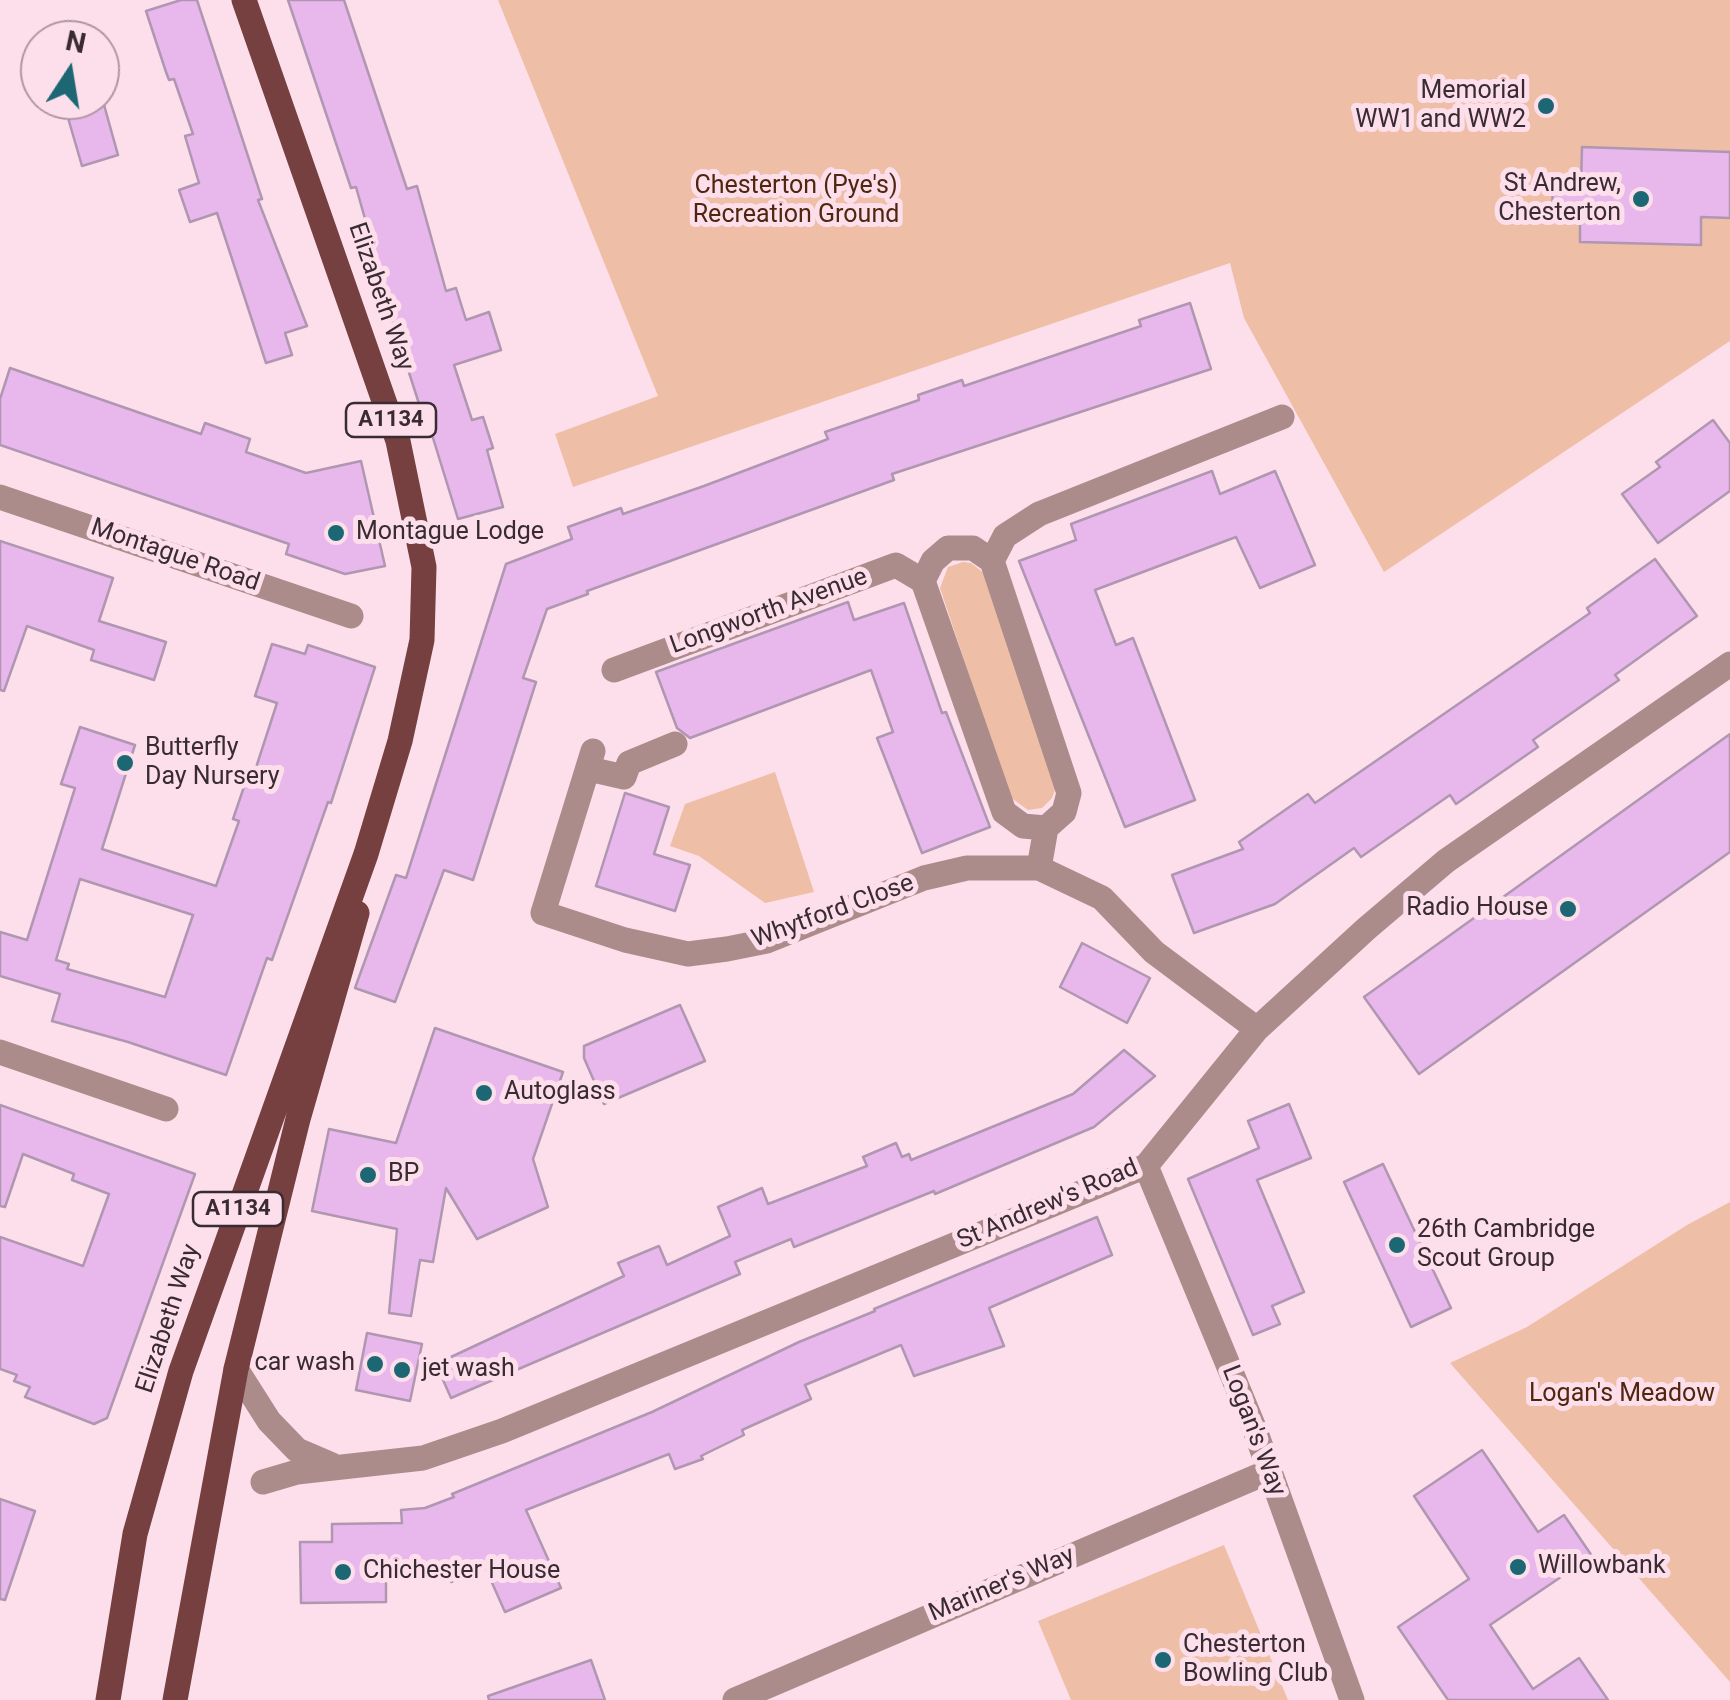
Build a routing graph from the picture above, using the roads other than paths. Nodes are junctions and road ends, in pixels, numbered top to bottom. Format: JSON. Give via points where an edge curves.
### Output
{"nodes":[{"id":1,"x":244,"y":0,"type":"edge"},
{"id":2,"x":1282,"y":417,"type":"dead end"},
{"id":3,"x":0,"y":497,"type":"edge"},
{"id":4,"x":992,"y":560,"type":"junction"},
{"id":5,"x":923,"y":581,"type":"junction"},
{"id":6,"x":350,"y":616,"type":"dead end"},
{"id":7,"x":1730,"y":664,"type":"edge"},
{"id":8,"x":614,"y":670,"type":"dead end"},
{"id":9,"x":675,"y":744,"type":"dead end"},
{"id":10,"x":1046,"y":828,"type":"junction"},
{"id":11,"x":366,"y":854,"type":"junction"},
{"id":12,"x":1038,"y":868,"type":"junction"},
{"id":13,"x":1257,"y":1028,"type":"junction"},
{"id":14,"x":0,"y":1052,"type":"edge"},
{"id":15,"x":166,"y":1108,"type":"dead end"},
{"id":16,"x":1146,"y":1166,"type":"junction"},
{"id":17,"x":236,"y":1370,"type":"junction"},
{"id":18,"x":339,"y":1468,"type":"junction"},
{"id":19,"x":1270,"y":1471,"type":"junction"},
{"id":20,"x":263,"y":1482,"type":"dead end"},
{"id":21,"x":108,"y":1700,"type":"edge"},
{"id":22,"x":176,"y":1700,"type":"edge"},
{"id":23,"x":735,"y":1700,"type":"edge"},
{"id":24,"x":1352,"y":1700,"type":"edge"}],
"edges":[{"from":1,"to":11,"type":"main road","name":"Elizabeth Way","number":"A1134","via":[[398,441],[424,567],[422,640]]},
{"from":2,"to":4,"type":"street","via":[[1039,514],[1005,536]]},
{"from":3,"to":6,"type":"street","name":"Montague Road"},
{"from":4,"to":5,"type":"street","via":[[973,548],[948,548]]},
{"from":4,"to":10,"type":"street","via":[[1069,793],[1064,812]]},
{"from":5,"to":8,"type":"street","name":"Longworth Avenue","via":[[896,565]]},
{"from":5,"to":10,"type":"street","via":[[1004,812],[1023,826]]},
{"from":7,"to":13,"type":"street","name":"St Andrew's Road","via":[[1446,861]]},
{"from":9,"to":12,"type":"street","name":"Whytford Close","via":[[629,763],[624,777],[591,760],[543,913],[688,954],[767,941],[924,878],[967,868]]},
{"from":10,"to":12,"type":"street"},
{"from":11,"to":17,"type":"main road","name":"Elizabeth Way","number":"A1134","via":[[355,929],[298,1119]]},
{"from":11,"to":21,"type":"main road","name":"Elizabeth Way","number":"A1134","via":[[181,1370],[134,1534]]},
{"from":12,"to":13,"type":"street","via":[[1102,898],[1154,952]]},
{"from":13,"to":16,"type":"street","name":"St Andrew's Road"},
{"from":14,"to":15,"type":"street"},
{"from":16,"to":18,"type":"street","name":"St Andrew's Road","via":[[502,1430],[424,1458]]},
{"from":16,"to":19,"type":"street","name":"Logan's Way"},
{"from":17,"to":18,"type":"street","via":[[296,1450]]},
{"from":17,"to":22,"type":"main road","name":"Elizabeth Way","number":"A1134"},
{"from":18,"to":20,"type":"street","name":"St Andrew's Road"},
{"from":19,"to":23,"type":"street","name":"Mariner's Way"},
{"from":19,"to":24,"type":"street","name":"Logan's Way"}]}
